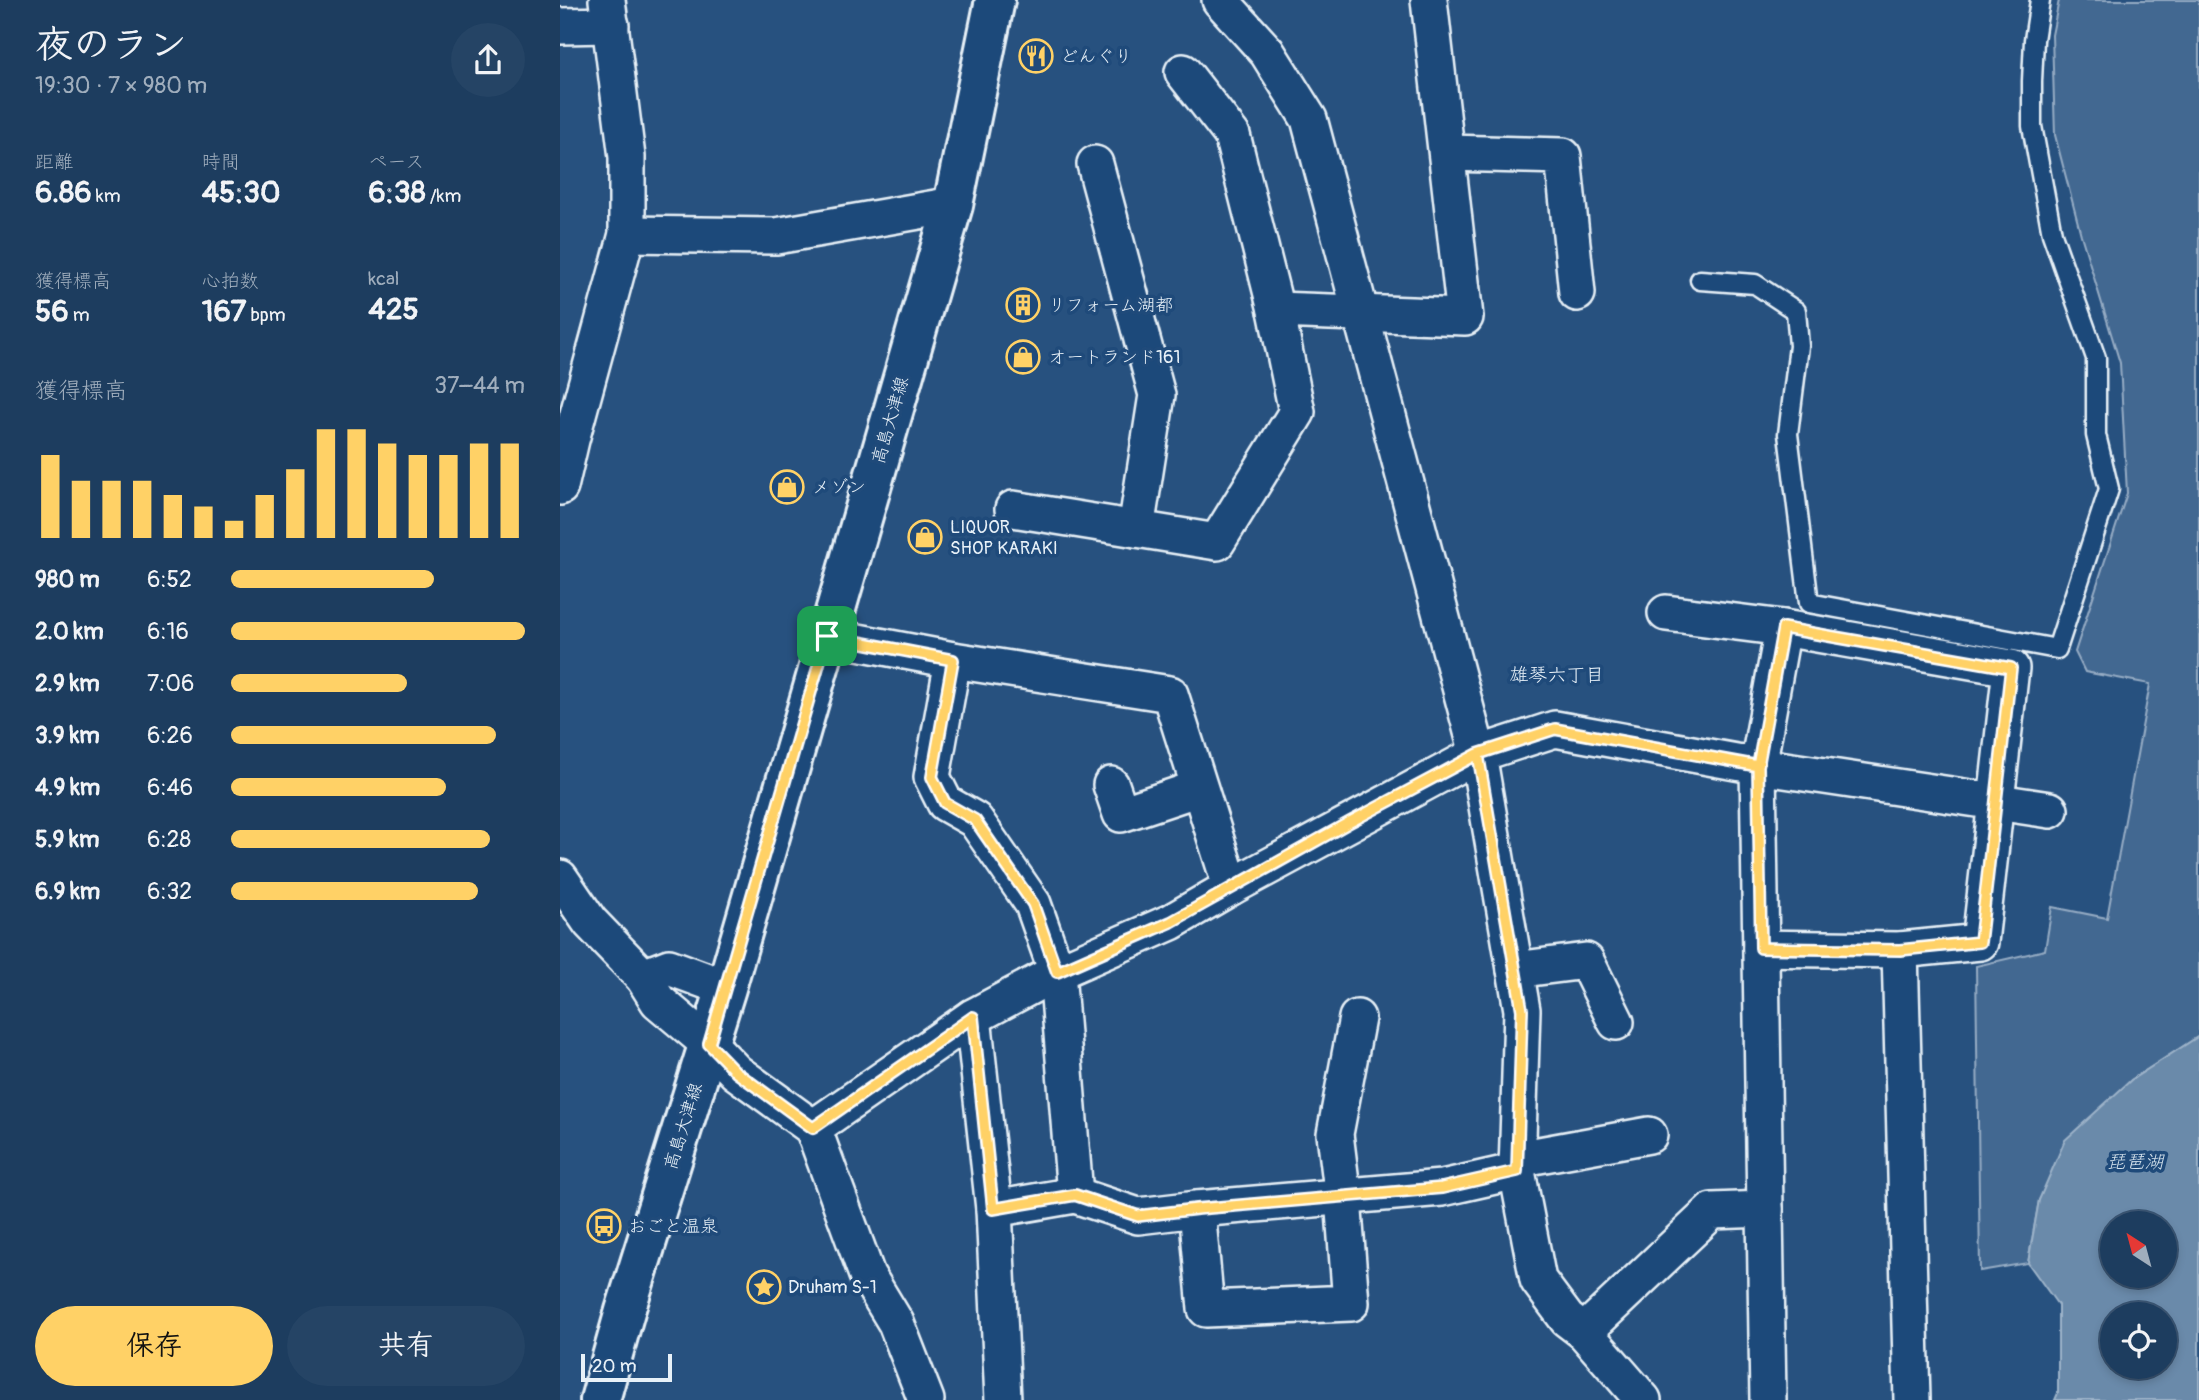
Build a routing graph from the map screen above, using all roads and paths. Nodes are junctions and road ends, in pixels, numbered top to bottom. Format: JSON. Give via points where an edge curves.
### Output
{"nodes":[{"id":1,"x":995,"y":0,"type":"edge"},
{"id":2,"x":1220,"y":0,"type":"edge"},
{"id":3,"x":1429,"y":0,"type":"edge"},
{"id":4,"x":2040,"y":0,"type":"edge"},
{"id":5,"x":609,"y":13,"type":"edge"},
{"id":6,"x":560,"y":26,"type":"edge"},
{"id":7,"x":1183,"y":72,"type":"dead end"},
{"id":8,"x":1447,"y":153,"type":"junction"},
{"id":9,"x":1095,"y":164,"type":"dead end"},
{"id":10,"x":953,"y":205,"type":"junction"},
{"id":11,"x":627,"y":234,"type":"junction"},
{"id":12,"x":1700,"y":281,"type":"dead end"},
{"id":13,"x":1577,"y":293,"type":"dead end"},
{"id":14,"x":1276,"y":310,"type":"junction"},
{"id":15,"x":1360,"y":314,"type":"junction"},
{"id":16,"x":560,"y":486,"type":"edge"},
{"id":17,"x":1013,"y":509,"type":"dead end"},
{"id":18,"x":1136,"y":529,"type":"junction"},
{"id":19,"x":1666,"y":613,"type":"dead end"},
{"id":20,"x":1783,"y":628,"type":"junction"},
{"id":21,"x":827,"y":636,"type":"junction"},
{"id":22,"x":953,"y":660,"type":"junction"},
{"id":23,"x":1478,"y":754,"type":"junction"},
{"id":24,"x":1758,"y":766,"type":"junction"},
{"id":25,"x":1111,"y":785,"type":"dead end"},
{"id":26,"x":1199,"y":788,"type":"junction"},
{"id":27,"x":1996,"y":803,"type":"junction"},
{"id":28,"x":2050,"y":810,"type":"dead end"},
{"id":29,"x":560,"y":878,"type":"edge"},
{"id":30,"x":1231,"y":887,"type":"junction"},
{"id":31,"x":1761,"y":948,"type":"junction"},
{"id":32,"x":1900,"y":950,"type":"junction"},
{"id":33,"x":1515,"y":970,"type":"junction"},
{"id":34,"x":1057,"y":972,"type":"junction"},
{"id":35,"x":642,"y":977,"type":"junction"},
{"id":36,"x":726,"y":988,"type":"junction"},
{"id":37,"x":973,"y":1017,"type":"junction"},
{"id":38,"x":1357,"y":1018,"type":"dead end"},
{"id":39,"x":1616,"y":1022,"type":"dead end"},
{"id":40,"x":709,"y":1044,"type":"junction"},
{"id":41,"x":813,"y":1128,"type":"junction"},
{"id":42,"x":1649,"y":1135,"type":"dead end"},
{"id":43,"x":1517,"y":1165,"type":"junction"},
{"id":44,"x":1075,"y":1195,"type":"junction"},
{"id":45,"x":1343,"y":1198,"type":"junction"},
{"id":46,"x":993,"y":1209,"type":"junction"},
{"id":47,"x":1197,"y":1209,"type":"junction"},
{"id":48,"x":1765,"y":1209,"type":"junction"},
{"id":49,"x":1584,"y":1332,"type":"junction"},
{"id":50,"x":600,"y":1400,"type":"edge"},
{"id":51,"x":926,"y":1400,"type":"edge"},
{"id":52,"x":1003,"y":1400,"type":"edge"},
{"id":53,"x":1643,"y":1400,"type":"edge"},
{"id":54,"x":1768,"y":1400,"type":"edge"},
{"id":55,"x":1912,"y":1400,"type":"edge"}],
"edges":[{"from":1,"to":10,"type":"main road","name":"高島大津線"},
{"from":2,"to":15,"type":"street","via":[[1268,52],[1308,119]]},
{"from":3,"to":8,"type":"street"},
{"from":4,"to":12,"type":"lane","via":[[2032,68],[2032,127],[2052,234],[2096,358],[2096,435],[2109,489],[2057,649],[1809,603],[1788,434],[1799,346],[1796,311],[1755,284]]},
{"from":5,"to":6,"type":"street"},
{"from":5,"to":11,"type":"street","via":[[627,157]]},
{"from":7,"to":14,"type":"street","via":[[1232,135]]},
{"from":8,"to":13,"type":"street","via":[[1563,156]]},
{"from":8,"to":15,"type":"street","via":[[1465,317]]},
{"from":9,"to":18,"type":"street","via":[[1157,395]]},
{"from":10,"to":11,"type":"street","via":[[776,236]]},
{"from":10,"to":21,"type":"main road","name":"高島大津線"},
{"from":11,"to":16,"type":"street"},
{"from":14,"to":15,"type":"street"},
{"from":14,"to":18,"type":"street","via":[[1297,412],[1217,542]]},
{"from":15,"to":23,"type":"street"},
{"from":17,"to":18,"type":"street"},
{"from":19,"to":20,"type":"street"},
{"from":20,"to":24,"type":"street"},
{"from":20,"to":27,"type":"street","via":[[2011,668]]},
{"from":21,"to":22,"type":"street"},
{"from":21,"to":36,"type":"main road","name":"高島大津線"},
{"from":22,"to":26,"type":"street","via":[[1170,694]]},
{"from":22,"to":34,"type":"street","via":[[932,777],[945,803],[975,820],[1033,904]]},
{"from":23,"to":24,"type":"street","via":[[1555,729]]},
{"from":23,"to":30,"type":"street"},
{"from":23,"to":33,"type":"street"},
{"from":24,"to":27,"type":"street"},
{"from":24,"to":31,"type":"street"},
{"from":25,"to":26,"type":"street","via":[[1121,814]]},
{"from":26,"to":30,"type":"street"},
{"from":27,"to":28,"type":"street"},
{"from":27,"to":32,"type":"street","via":[[1980,942]]},
{"from":29,"to":35,"type":"street","via":[[590,922]]},
{"from":30,"to":34,"type":"street","via":[[1171,922]]},
{"from":31,"to":32,"type":"street"},
{"from":31,"to":48,"type":"street"},
{"from":32,"to":55,"type":"street"},
{"from":33,"to":39,"type":"street","via":[[1586,961]]},
{"from":33,"to":43,"type":"street","via":[[1522,1010]]},
{"from":34,"to":37,"type":"street"},
{"from":34,"to":44,"type":"street"},
{"from":35,"to":36,"type":"street","via":[[669,967]]},
{"from":35,"to":40,"type":"street","via":[[658,1002]]},
{"from":36,"to":40,"type":"main road","name":"高島大津線"},
{"from":37,"to":41,"type":"street"},
{"from":37,"to":46,"type":"street"},
{"from":38,"to":45,"type":"street","via":[[1335,1134]]},
{"from":40,"to":41,"type":"street","via":[[736,1072]]},
{"from":40,"to":50,"type":"main road","name":"高島大津線"},
{"from":41,"to":51,"type":"street","via":[[867,1275],[896,1323]]},
{"from":42,"to":43,"type":"street"},
{"from":43,"to":45,"type":"street","via":[[1442,1188]]},
{"from":43,"to":49,"type":"street","via":[[1538,1280],[1567,1319]]},
{"from":44,"to":46,"type":"street"},
{"from":44,"to":47,"type":"street","via":[[1138,1216]]},
{"from":45,"to":47,"type":"street"},
{"from":45,"to":47,"type":"street","via":[[1351,1303],[1206,1309]]},
{"from":46,"to":52,"type":"street"},
{"from":48,"to":49,"type":"street","via":[[1712,1211]]},
{"from":48,"to":54,"type":"street"},
{"from":49,"to":53,"type":"street"}]}
